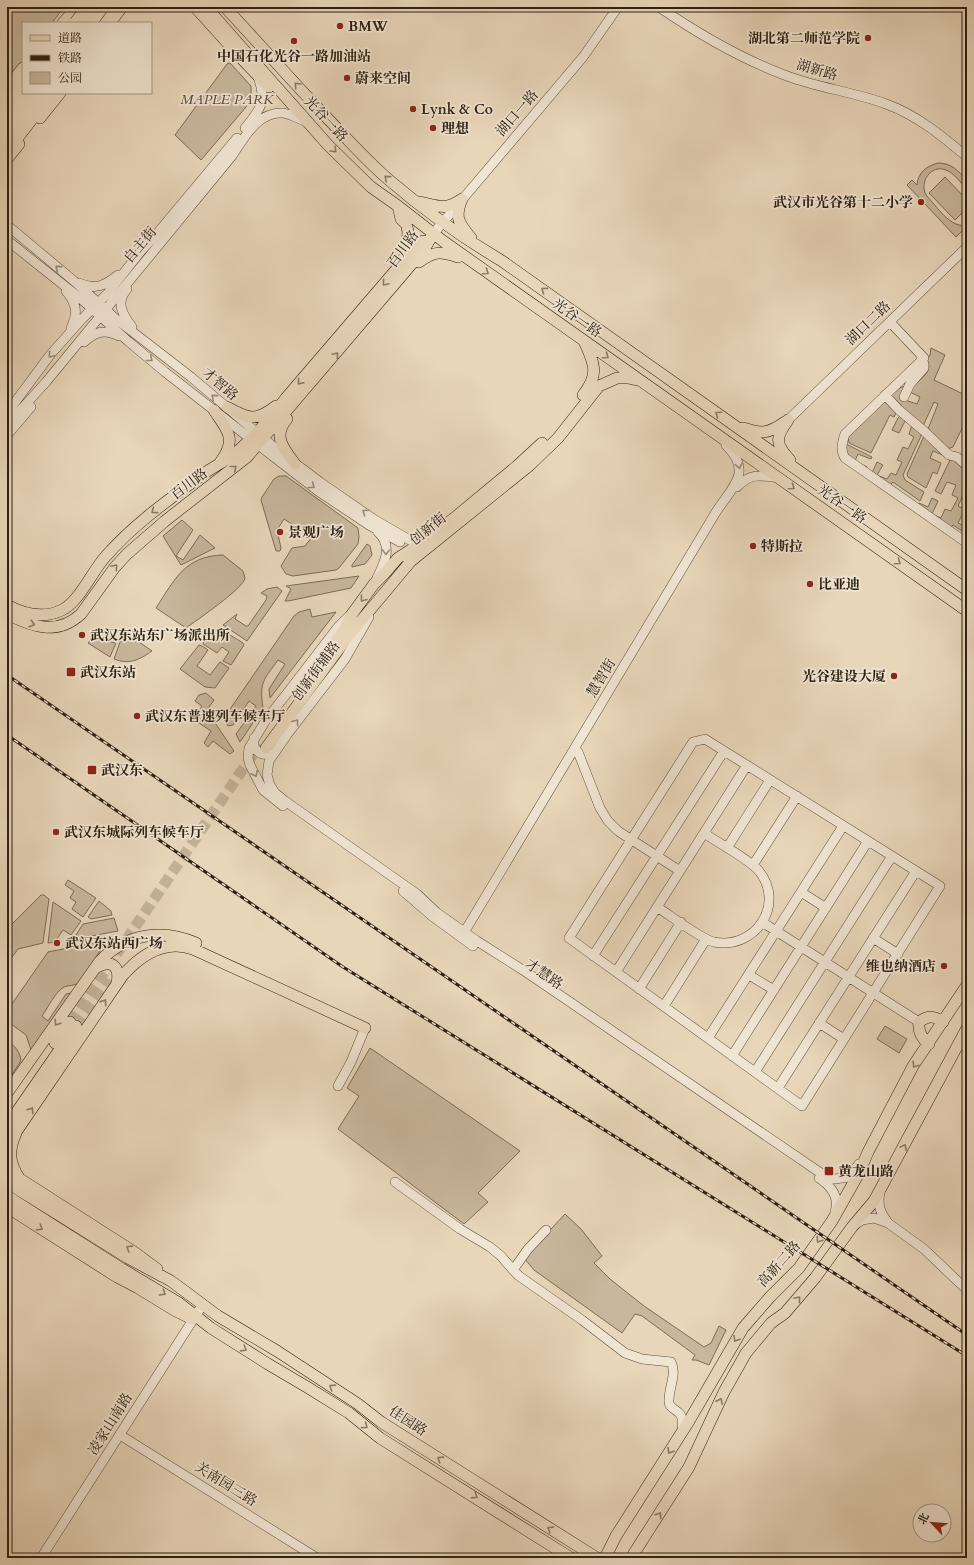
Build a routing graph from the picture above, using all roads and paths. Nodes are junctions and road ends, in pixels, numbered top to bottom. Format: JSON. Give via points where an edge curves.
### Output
{"nodes":[{"id":1,"x":79,"y":7,"type":"edge"},
{"id":2,"x":89,"y":7,"type":"edge"},
{"id":3,"x":95,"y":7,"type":"edge"},
{"id":4,"x":106,"y":7,"type":"edge"},
{"id":5,"x":113,"y":7,"type":"edge"},
{"id":6,"x":122,"y":7,"type":"edge"},
{"id":7,"x":185,"y":7,"type":"edge"},
{"id":8,"x":195,"y":7,"type":"edge"},
{"id":9,"x":206,"y":7,"type":"edge"},
{"id":10,"x":225,"y":7,"type":"edge"},
{"id":11,"x":618,"y":7,"type":"edge"},
{"id":12,"x":659,"y":7,"type":"edge"},
{"id":13,"x":97,"y":19,"type":"edge"},
{"id":14,"x":58,"y":22,"type":"edge"},
{"id":15,"x":65,"y":22,"type":"edge"},
{"id":16,"x":72,"y":22,"type":"edge"},
{"id":17,"x":73,"y":22,"type":"edge"},
{"id":18,"x":77,"y":22,"type":"edge"},
{"id":19,"x":111,"y":22,"type":"edge"},
{"id":20,"x":22,"y":69,"type":"edge"},
{"id":21,"x":22,"y":78,"type":"edge"},
{"id":22,"x":260,"y":82,"type":"junction"},
{"id":23,"x":7,"y":88,"type":"edge"},
{"id":24,"x":22,"y":90,"type":"edge"},
{"id":25,"x":23,"y":94,"type":"edge"},
{"id":26,"x":37,"y":94,"type":"edge"},
{"id":27,"x":41,"y":94,"type":"edge"},
{"id":28,"x":51,"y":94,"type":"edge"},
{"id":29,"x":59,"y":94,"type":"edge"},
{"id":30,"x":7,"y":97,"type":"edge"},
{"id":31,"x":286,"y":98,"type":"junction"},
{"id":32,"x":7,"y":110,"type":"edge"},
{"id":33,"x":7,"y":114,"type":"edge"},
{"id":34,"x":307,"y":122,"type":"junction"},
{"id":35,"x":7,"y":133,"type":"edge"},
{"id":36,"x":7,"y":138,"type":"edge"},
{"id":37,"x":7,"y":150,"type":"edge"},
{"id":38,"x":967,"y":157,"type":"edge"},
{"id":39,"x":7,"y":159,"type":"edge"},
{"id":40,"x":410,"y":197,"type":"junction"},
{"id":41,"x":462,"y":199,"type":"junction"},
{"id":42,"x":398,"y":206,"type":"junction"},
{"id":43,"x":443,"y":221,"type":"junction"},
{"id":44,"x":7,"y":225,"type":"edge"},
{"id":45,"x":433,"y":234,"type":"junction"},
{"id":46,"x":7,"y":240,"type":"edge"},
{"id":47,"x":161,"y":241,"type":"junction"},
{"id":48,"x":477,"y":246,"type":"junction"},
{"id":49,"x":967,"y":247,"type":"edge"},
{"id":50,"x":466,"y":258,"type":"junction"},
{"id":51,"x":403,"y":269,"type":"junction"},
{"id":52,"x":126,"y":270,"type":"junction"},
{"id":53,"x":56,"y":280,"type":"junction"},
{"id":54,"x":74,"y":281,"type":"junction"},
{"id":55,"x":99,"y":309,"type":"junction"},
{"id":56,"x":890,"y":322,"type":"junction"},
{"id":57,"x":139,"y":336,"type":"junction"},
{"id":58,"x":66,"y":338,"type":"junction"},
{"id":59,"x":584,"y":341,"type":"junction"},
{"id":60,"x":129,"y":342,"type":"junction"},
{"id":61,"x":67,"y":358,"type":"junction"},
{"id":62,"x":921,"y":360,"type":"junction"},
{"id":63,"x":36,"y":374,"type":"junction"},
{"id":64,"x":317,"y":376,"type":"junction"},
{"id":65,"x":46,"y":382,"type":"junction"},
{"id":66,"x":642,"y":382,"type":"junction"},
{"id":67,"x":885,"y":395,"type":"junction"},
{"id":68,"x":904,"y":397,"type":"dead end"},
{"id":69,"x":286,"y":398,"type":"junction"},
{"id":70,"x":7,"y":402,"type":"edge"},
{"id":71,"x":227,"y":407,"type":"junction"},
{"id":72,"x":214,"y":410,"type":"junction"},
{"id":73,"x":7,"y":412,"type":"edge"},
{"id":74,"x":788,"y":420,"type":"junction"},
{"id":75,"x":7,"y":425,"type":"edge"},
{"id":76,"x":734,"y":426,"type":"junction"},
{"id":77,"x":7,"y":435,"type":"edge"},
{"id":78,"x":717,"y":435,"type":"junction"},
{"id":79,"x":257,"y":439,"type":"junction"},
{"id":80,"x":219,"y":463,"type":"junction"},
{"id":81,"x":295,"y":464,"type":"junction"},
{"id":82,"x":967,"y":466,"type":"edge"},
{"id":83,"x":802,"y":473,"type":"junction"},
{"id":84,"x":779,"y":478,"type":"junction"},
{"id":85,"x":865,"y":517,"type":"junction"},
{"id":86,"x":369,"y":525,"type":"junction"},
{"id":87,"x":855,"y":532,"type":"junction"},
{"id":88,"x":967,"y":543,"type":"edge"},
{"id":89,"x":419,"y":549,"type":"junction"},
{"id":90,"x":97,"y":567,"type":"junction"},
{"id":91,"x":102,"y":584,"type":"junction"},
{"id":92,"x":374,"y":584,"type":"junction"},
{"id":93,"x":967,"y":590,"type":"edge"},
{"id":94,"x":7,"y":605,"type":"edge"},
{"id":95,"x":967,"y":611,"type":"edge"},
{"id":96,"x":7,"y":614,"type":"edge"},
{"id":97,"x":264,"y":746,"type":"junction"},
{"id":98,"x":724,"y":751,"type":"junction"},
{"id":99,"x":578,"y":752,"type":"junction"},
{"id":100,"x":747,"y":765,"type":"junction"},
{"id":101,"x":770,"y":780,"type":"junction"},
{"id":102,"x":797,"y":796,"type":"junction"},
{"id":103,"x":843,"y":826,"type":"junction"},
{"id":104,"x":704,"y":833,"type":"junction"},
{"id":105,"x":631,"y":840,"type":"junction"},
{"id":106,"x":868,"y":841,"type":"junction"},
{"id":107,"x":727,"y":848,"type":"junction"},
{"id":108,"x":657,"y":856,"type":"junction"},
{"id":109,"x":892,"y":856,"type":"junction"},
{"id":110,"x":753,"y":866,"type":"junction"},
{"id":111,"x":680,"y":871,"type":"junction"},
{"id":112,"x":916,"y":871,"type":"junction"},
{"id":113,"x":801,"y":892,"type":"junction"},
{"id":114,"x":657,"y":907,"type":"junction"},
{"id":115,"x":826,"y":908,"type":"junction"},
{"id":116,"x":681,"y":922,"type":"junction"},
{"id":117,"x":762,"y":922,"type":"junction"},
{"id":118,"x":776,"y":931,"type":"junction"},
{"id":119,"x":465,"y":936,"type":"junction"},
{"id":120,"x":873,"y":938,"type":"junction"},
{"id":121,"x":706,"y":939,"type":"junction"},
{"id":122,"x":801,"y":947,"type":"junction"},
{"id":123,"x":898,"y":954,"type":"junction"},
{"id":124,"x":592,"y":956,"type":"junction"},
{"id":125,"x":824,"y":962,"type":"junction"},
{"id":126,"x":97,"y":966,"type":"junction"},
{"id":127,"x":616,"y":972,"type":"junction"},
{"id":128,"x":749,"y":975,"type":"junction"},
{"id":129,"x":849,"y":977,"type":"junction"},
{"id":130,"x":116,"y":984,"type":"junction"},
{"id":131,"x":967,"y":985,"type":"edge"},
{"id":132,"x":639,"y":989,"type":"junction"},
{"id":133,"x":774,"y":990,"type":"junction"},
{"id":134,"x":873,"y":993,"type":"junction"},
{"id":135,"x":664,"y":1006,"type":"junction"},
{"id":136,"x":919,"y":1022,"type":"junction"},
{"id":137,"x":943,"y":1022,"type":"junction"},
{"id":138,"x":819,"y":1023,"type":"junction"},
{"id":139,"x":365,"y":1028,"type":"junction"},
{"id":140,"x":967,"y":1028,"type":"edge"},
{"id":141,"x":708,"y":1038,"type":"junction"},
{"id":142,"x":844,"y":1039,"type":"junction"},
{"id":143,"x":929,"y":1044,"type":"junction"},
{"id":144,"x":732,"y":1056,"type":"junction"},
{"id":145,"x":755,"y":1072,"type":"junction"},
{"id":146,"x":338,"y":1086,"type":"dead end"},
{"id":147,"x":778,"y":1088,"type":"junction"},
{"id":148,"x":7,"y":1093,"type":"edge"},
{"id":149,"x":7,"y":1113,"type":"edge"},
{"id":150,"x":12,"y":1129,"type":"edge"},
{"id":151,"x":7,"y":1140,"type":"edge"},
{"id":152,"x":868,"y":1152,"type":"junction"},
{"id":153,"x":7,"y":1174,"type":"edge"},
{"id":154,"x":15,"y":1182,"type":"junction"},
{"id":155,"x":395,"y":1182,"type":"dead end"},
{"id":156,"x":881,"y":1185,"type":"junction"},
{"id":157,"x":7,"y":1196,"type":"edge"},
{"id":158,"x":7,"y":1207,"type":"edge"},
{"id":159,"x":832,"y":1221,"type":"junction"},
{"id":160,"x":888,"y":1223,"type":"junction"},
{"id":161,"x":852,"y":1226,"type":"junction"},
{"id":162,"x":546,"y":1230,"type":"dead end"},
{"id":163,"x":513,"y":1270,"type":"junction"},
{"id":164,"x":967,"y":1290,"type":"edge"},
{"id":165,"x":203,"y":1304,"type":"junction"},
{"id":166,"x":194,"y":1318,"type":"junction"},
{"id":167,"x":682,"y":1432,"type":"junction"},
{"id":168,"x":120,"y":1435,"type":"junction"},
{"id":169,"x":41,"y":1558,"type":"edge"},
{"id":170,"x":317,"y":1558,"type":"edge"},
{"id":171,"x":571,"y":1558,"type":"edge"},
{"id":172,"x":597,"y":1558,"type":"edge"},
{"id":173,"x":605,"y":1558,"type":"edge"},
{"id":174,"x":631,"y":1558,"type":"edge"}],
"edges":[{"from":1,"to":14,"type":"main road"},
{"from":1,"to":15,"type":"highway"},
{"from":1,"to":16,"type":"main road"},
{"from":2,"to":17,"type":"main road","via":[[83,9]]},
{"from":2,"to":18,"type":"highway","bridge":true},
{"from":3,"to":13,"type":"main road","via":[[98,11]]},
{"from":4,"to":13,"type":"main road"},
{"from":5,"to":13,"type":"highway"},
{"from":6,"to":19,"type":"main road"},
{"from":7,"to":22,"type":"main road"},
{"from":8,"to":22,"type":"main road"},
{"from":9,"to":31,"type":"main road","name":"光谷一路"},
{"from":40,"to":10,"type":"main road","name":"光谷一路","one_way":true,"via":[[364,157]]},
{"from":11,"to":41,"type":"street","name":"湖口一路","via":[[583,57]]},
{"from":12,"to":38,"type":"street","name":"湖新路","via":[[699,33],[772,70],[882,102],[909,113],[927,124]]},
{"from":20,"to":23,"type":"main road"},
{"from":21,"to":30,"type":"highway"},
{"from":22,"to":31,"type":"main road"},
{"from":22,"to":52,"type":"street","name":"自主街","via":[[263,99],[257,112]]},
{"from":24,"to":32,"type":"main road"},
{"from":25,"to":33,"type":"highway"},
{"from":26,"to":35,"type":"highway"},
{"from":27,"to":36,"type":"main road"},
{"from":28,"to":37,"type":"highway"},
{"from":29,"to":39,"type":"main road"},
{"from":31,"to":34,"type":"main road","name":"光谷一路"},
{"from":34,"to":42,"type":"main road","name":"光谷一路","one_way":true,"via":[[371,187]]},
{"from":34,"to":47,"type":"street","name":"自主街","via":[[284,113],[260,120]]},
{"from":40,"to":41,"type":"main road","via":[[446,207]]},
{"from":40,"to":42,"type":"main road","via":[[415,210]]},
{"from":40,"to":43,"type":"main road","name":"光谷一路"},
{"from":41,"to":43,"type":"street","name":"湖口一路"},
{"from":41,"to":48,"type":"main road","via":[[458,210],[459,220]]},
{"from":42,"to":45,"type":"main road","name":"光谷一路"},
{"from":42,"to":51,"type":"main road","via":[[409,237]]},
{"from":43,"to":45,"type":"street","name":"湖口一路"},
{"from":43,"to":48,"type":"main road","name":"光谷一路"},
{"from":54,"to":44,"type":"street","name":"才智路","one_way":true},
{"from":45,"to":50,"type":"main road","name":"光谷一路"},
{"from":45,"to":51,"type":"main road","name":"百川路","via":[[420,244]]},
{"from":46,"to":53,"type":"street","name":"才智路"},
{"from":47,"to":55,"type":"street","name":"自主街"},
{"from":47,"to":57,"type":"street","via":[[147,265],[123,294],[122,312]]},
{"from":48,"to":50,"type":"main road","via":[[460,244],[459,247]]},
{"from":76,"to":48,"type":"main road","name":"光谷一路","one_way":true,"via":[[502,261]]},
{"from":49,"to":56,"type":"street","name":"湖口二路"},
{"from":50,"to":51,"type":"main road","via":[[450,253],[430,254]]},
{"from":50,"to":59,"type":"main road","name":"光谷一路","one_way":true},
{"from":64,"to":51,"type":"main road","name":"百川路","one_way":true},
{"from":51,"to":69,"type":"main road","name":"百川路","one_way":true},
{"from":52,"to":54,"type":"street","via":[[101,286],[86,286]]},
{"from":52,"to":55,"type":"street","name":"自主街"},
{"from":53,"to":55,"type":"street","name":"才智路"},
{"from":53,"to":58,"type":"street","via":[[75,305],[75,320]]},
{"from":54,"to":55,"type":"street","name":"才智路"},
{"from":55,"to":57,"type":"street","name":"才智路"},
{"from":55,"to":58,"type":"street","name":"自主街"},
{"from":55,"to":60,"type":"street","name":"才智路"},
{"from":55,"to":61,"type":"street","name":"自主街"},
{"from":56,"to":62,"type":"street","via":[[924,358]]},
{"from":56,"to":74,"type":"street","name":"湖口二路"},
{"from":71,"to":57,"type":"street","name":"才智路","one_way":true},
{"from":58,"to":63,"type":"street","name":"自主街","one_way":true},
{"from":59,"to":66,"type":"main road","name":"光谷一路","one_way":true},
{"from":59,"to":89,"type":"main road","name":"创新街","via":[[594,364],[592,380],[585,392],[536,449]]},
{"from":60,"to":61,"type":"street","via":[[112,333],[98,332]]},
{"from":60,"to":72,"type":"street","name":"才智路","one_way":true},
{"from":61,"to":65,"type":"street","name":"自主街"},
{"from":62,"to":67,"type":"street"},
{"from":62,"to":68,"type":"street","via":[[924,368],[910,384]]},
{"from":63,"to":70,"type":"street"},
{"from":63,"to":73,"type":"street","name":"自主街"},
{"from":64,"to":79,"type":"main road","name":"百川路"},
{"from":64,"to":81,"type":"main road","via":[[314,387],[285,421],[280,431],[280,442]]},
{"from":65,"to":75,"type":"street","name":"自主街"},
{"from":65,"to":77,"type":"street","via":[[33,404]]},
{"from":66,"to":78,"type":"main road","name":"光谷一路"},
{"from":66,"to":89,"type":"main road","name":"创新街","via":[[617,378],[599,386],[558,438],[530,465]]},
{"from":67,"to":82,"type":"street","via":[[949,455],[957,457]]},
{"from":67,"to":88,"type":"street","via":[[845,434],[842,453],[845,458]]},
{"from":69,"to":71,"type":"main road","via":[[261,416],[242,416]]},
{"from":69,"to":79,"type":"main road","name":"百川路"},
{"from":71,"to":79,"type":"street","name":"才智路"},
{"from":72,"to":79,"type":"street","name":"才智路"},
{"from":72,"to":80,"type":"main road","via":[[228,429],[230,437],[229,448]]},
{"from":74,"to":76,"type":"main road","via":[[770,431],[763,432]]},
{"from":74,"to":83,"type":"main road","via":[[779,432],[779,445],[781,451]]},
{"from":76,"to":83,"type":"main road","name":"光谷一路"},
{"from":78,"to":84,"type":"main road","name":"光谷一路"},
{"from":78,"to":119,"type":"street","name":"慧智街","one_way":true,"via":[[736,456],[740,470],[738,478]]},
{"from":79,"to":80,"type":"main road","name":"百川路"},
{"from":79,"to":81,"type":"street","name":"才智路"},
{"from":79,"to":86,"type":"street","name":"才智路","one_way":true,"via":[[318,491]]},
{"from":91,"to":79,"type":"main road","name":"百川路","one_way":true,"via":[[138,544],[239,464]]},
{"from":80,"to":90,"type":"main road","name":"百川路","one_way":true,"via":[[143,520]]},
{"from":89,"to":81,"type":"street","name":"才智路","one_way":true},
{"from":83,"to":85,"type":"main road","name":"光谷一路"},
{"from":84,"to":87,"type":"main road","name":"光谷一路","one_way":true},
{"from":84,"to":99,"type":"street","name":"慧智街","via":[[754,476],[743,480],[737,487]]},
{"from":85,"to":87,"type":"main road","via":[[877,529],[881,539],[877,541]]},
{"from":85,"to":93,"type":"main road","name":"光谷一路"},
{"from":86,"to":89,"type":"street","name":"才智路"},
{"from":86,"to":92,"type":"street","one_way":true,"via":[[382,536],[387,549],[386,560]]},
{"from":87,"to":95,"type":"main road","name":"光谷一路","one_way":true},
{"from":89,"to":92,"type":"main road","name":"创新街","via":[[398,558]]},
{"from":97,"to":89,"type":"main road","name":"创新街","one_way":true},
{"from":90,"to":91,"type":"main road","via":[[87,591],[91,593]]},
{"from":90,"to":94,"type":"main road","name":"百川路","via":[[69,605],[54,613],[40,616]]},
{"from":96,"to":91,"type":"main road","name":"百川路","one_way":true,"via":[[37,626],[59,627],[80,614]]},
{"from":92,"to":97,"type":"main road","name":"创新街","one_way":true},
{"from":97,"to":119,"type":"street","name":"才慧路","via":[[269,761],[267,775],[275,793],[417,894]]},
{"from":97,"to":119,"type":"street","name":"才慧路","one_way":true,"via":[[249,748],[248,758],[262,790],[411,896],[432,916]]},
{"from":98,"to":100,"type":"street"},
{"from":98,"to":105,"type":"street","via":[[705,739],[693,742]]},
{"from":98,"to":108,"type":"street"},
{"from":99,"to":105,"type":"street","via":[[604,816],[613,827]]},
{"from":99,"to":119,"type":"street","name":"慧智街"},
{"from":100,"to":101,"type":"street"},
{"from":100,"to":104,"type":"street"},
{"from":101,"to":102,"type":"street"},
{"from":101,"to":107,"type":"street"},
{"from":102,"to":103,"type":"street"},
{"from":102,"to":110,"type":"street"},
{"from":103,"to":106,"type":"street"},
{"from":103,"to":113,"type":"street"},
{"from":104,"to":107,"type":"street"},
{"from":104,"to":111,"type":"street"},
{"from":105,"to":108,"type":"street"},
{"from":105,"to":124,"type":"street","via":[[569,938]]},
{"from":106,"to":109,"type":"street"},
{"from":106,"to":115,"type":"street"},
{"from":107,"to":110,"type":"street"},
{"from":108,"to":111,"type":"street"},
{"from":108,"to":124,"type":"street"},
{"from":109,"to":112,"type":"street"},
{"from":109,"to":125,"type":"street"},
{"from":110,"to":117,"type":"street","via":[[762,876],[768,894],[767,911]]},
{"from":111,"to":114,"type":"street"},
{"from":112,"to":120,"type":"street"},
{"from":112,"to":123,"type":"street","via":[[940,886]]},
{"from":113,"to":115,"type":"street"},
{"from":113,"to":118,"type":"street"},
{"from":114,"to":116,"type":"street"},
{"from":114,"to":127,"type":"street"},
{"from":115,"to":122,"type":"street"},
{"from":116,"to":121,"type":"street"},
{"from":116,"to":132,"type":"street"},
{"from":117,"to":118,"type":"street"},
{"from":117,"to":121,"type":"street","via":[[753,933],[736,941],[719,942]]},
{"from":118,"to":122,"type":"street"},
{"from":118,"to":128,"type":"street"},
{"from":119,"to":152,"type":"street","name":"才慧路","via":[[526,972],[828,1178],[835,1180],[849,1177]]},
{"from":119,"to":159,"type":"street","name":"才慧路","via":[[825,1182],[837,1200]]},
{"from":120,"to":123,"type":"street"},
{"from":120,"to":129,"type":"street"},
{"from":121,"to":135,"type":"street"},
{"from":122,"to":125,"type":"street"},
{"from":122,"to":133,"type":"street"},
{"from":123,"to":134,"type":"street"},
{"from":124,"to":127,"type":"street"},
{"from":125,"to":129,"type":"street"},
{"from":125,"to":145,"type":"street"},
{"from":126,"to":130,"type":"main road","via":[[113,965],[118,974]]},
{"from":126,"to":139,"type":"main road","via":[[114,949],[137,938],[152,934],[182,937],[358,1018]]},
{"from":126,"to":148,"type":"main road","one_way":true},
{"from":127,"to":132,"type":"street"},
{"from":128,"to":133,"type":"street"},
{"from":128,"to":141,"type":"street"},
{"from":129,"to":134,"type":"street"},
{"from":129,"to":138,"type":"street"},
{"from":130,"to":139,"type":"main road","via":[[131,965],[148,953],[166,946],[186,946]]},
{"from":150,"to":130,"type":"main road","one_way":true},
{"from":131,"to":137,"type":"main road","name":"高新二路"},
{"from":132,"to":135,"type":"street"},
{"from":133,"to":144,"type":"street"},
{"from":134,"to":136,"type":"street"},
{"from":134,"to":142,"type":"street"},
{"from":135,"to":141,"type":"street"},
{"from":136,"to":137,"type":"main road","via":[[932,1016]]},
{"from":136,"to":143,"type":"main road","via":[[920,1034]]},
{"from":137,"to":143,"type":"main road","name":"高新二路"},
{"from":138,"to":142,"type":"street"},
{"from":138,"to":147,"type":"street"},
{"from":139,"to":146,"type":"street"},
{"from":156,"to":140,"type":"main road","one_way":true},
{"from":141,"to":144,"type":"street"},
{"from":142,"to":147,"type":"street","via":[[802,1106]]},
{"from":143,"to":152,"type":"main road","name":"高新二路","one_way":true,"via":[[907,1078]]},
{"from":144,"to":145,"type":"street"},
{"from":145,"to":147,"type":"street"},
{"from":149,"to":150,"type":"main road","via":[[73,1024]]},
{"from":150,"to":151,"type":"main road"},
{"from":150,"to":154,"type":"main road","via":[[10,1154]]},
{"from":152,"to":159,"type":"main road","name":"高新二路","via":[[860,1173]]},
{"from":153,"to":154,"type":"main road","name":"佳园路","via":[[11,1174]]},
{"from":165,"to":154,"type":"main road","name":"佳园路","one_way":true,"via":[[171,1281],[128,1258]]},
{"from":155,"to":163,"type":"street","via":[[460,1229],[490,1247]]},
{"from":156,"to":160,"type":"street","via":[[878,1202],[880,1212]]},
{"from":156,"to":161,"type":"main road","via":[[874,1201]]},
{"from":157,"to":166,"type":"main road","one_way":true,"via":[[179,1303]]},
{"from":158,"to":166,"type":"main road","one_way":true,"via":[[117,1277],[174,1310]]},
{"from":159,"to":167,"type":"main road","name":"高新二路","one_way":true,"via":[[799,1268],[743,1328]]},
{"from":160,"to":161,"type":"street","via":[[874,1218],[862,1220]]},
{"from":160,"to":164,"type":"street","via":[[924,1249]]},
{"from":174,"to":161,"type":"main road","one_way":true,"via":[[689,1467],[724,1392],[746,1353],[815,1278]]},
{"from":162,"to":163,"type":"street","via":[[528,1248]]},
{"from":163,"to":167,"type":"street","via":[[625,1353],[642,1359],[671,1362],[673,1371],[668,1400],[670,1406],[680,1414],[683,1422]]},
{"from":165,"to":166,"type":"street","name":"凌家山南路"},
{"from":172,"to":165,"type":"main road","name":"佳园路","one_way":true,"via":[[381,1422],[358,1404]]},
{"from":166,"to":168,"type":"street","name":"凌家山南路"},
{"from":166,"to":171,"type":"main road","name":"佳园路","one_way":true,"via":[[348,1413],[380,1438]]},
{"from":167,"to":173,"type":"main road","name":"高新二路","one_way":true,"via":[[616,1536]]},
{"from":168,"to":169,"type":"street","name":"凌家山南路"},
{"from":168,"to":170,"type":"street","name":"关南园三路"}]}
